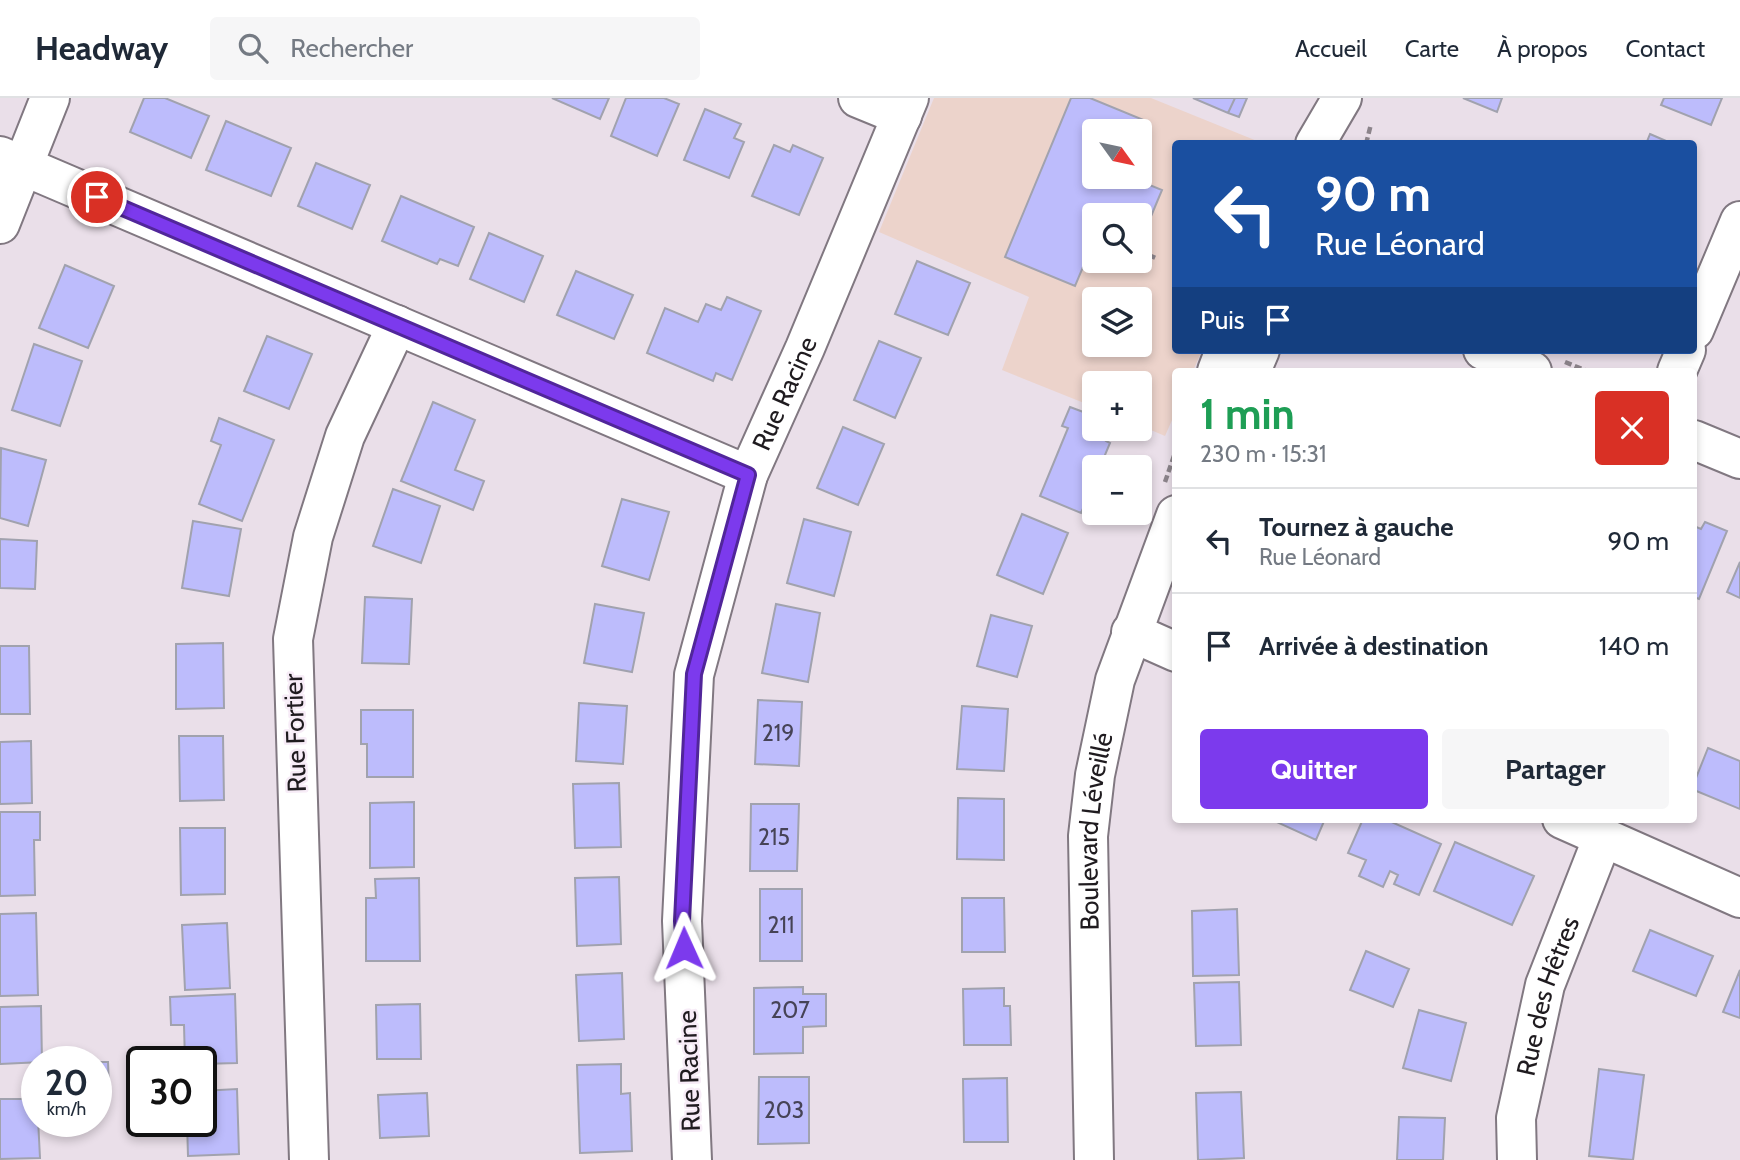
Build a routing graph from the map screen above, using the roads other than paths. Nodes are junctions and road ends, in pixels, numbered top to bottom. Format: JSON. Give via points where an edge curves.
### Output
{"nodes":[{"id":1,"x":50,"y":98,"type":"edge"},
{"id":2,"x":858,"y":98,"type":"edge"},
{"id":3,"x":1342,"y":98,"type":"edge"},
{"id":4,"x":1356,"y":98,"type":"edge"},
{"id":5,"x":906,"y":107,"type":"edge"},
{"id":6,"x":1317,"y":140,"type":"edge"},
{"id":7,"x":1344,"y":140,"type":"edge"},
{"id":8,"x":11,"y":161,"type":"edge"},
{"id":9,"x":1740,"y":221,"type":"edge"},
{"id":10,"x":0,"y":224,"type":"edge"},
{"id":11,"x":1697,"y":323,"type":"edge"},
{"id":12,"x":397,"y":325,"type":"junction"},
{"id":13,"x":1492,"y":354,"type":"edge"},
{"id":14,"x":1525,"y":368,"type":"edge"},
{"id":15,"x":1697,"y":441,"type":"edge"},
{"id":16,"x":1740,"y":459,"type":"edge"},
{"id":17,"x":748,"y":475,"type":"junction"},
{"id":18,"x":1172,"y":525,"type":"edge"},
{"id":19,"x":1131,"y":632,"type":"junction"},
{"id":20,"x":1172,"y":650,"type":"edge"},
{"id":21,"x":1571,"y":823,"type":"edge"},
{"id":22,"x":1603,"y":837,"type":"junction"},
{"id":23,"x":1740,"y":898,"type":"edge"},
{"id":24,"x":309,"y":1160,"type":"edge"},
{"id":25,"x":692,"y":1160,"type":"edge"},
{"id":26,"x":1094,"y":1160,"type":"edge"},
{"id":27,"x":1517,"y":1160,"type":"edge"}],
"edges":[{"from":1,"to":8,"type":"street"},
{"from":2,"to":5,"type":"street"},
{"from":3,"to":6,"type":"street"},
{"from":4,"to":7,"type":"street"},
{"from":5,"to":17,"type":"street","name":"Rue Racine"},
{"from":8,"to":10,"type":"street"},
{"from":8,"to":12,"type":"street"},
{"from":9,"to":11,"type":"street"},
{"from":12,"to":17,"type":"street"},
{"from":12,"to":24,"type":"street","name":"Rue Fortier","via":[[345,436],[313,537],[293,639]]},
{"from":13,"to":14,"type":"street"},
{"from":15,"to":16,"type":"street"},
{"from":17,"to":25,"type":"street","name":"Rue Racine","via":[[694,674],[682,921]]},
{"from":18,"to":19,"type":"street","name":"Boulevard Léveillé"},
{"from":19,"to":20,"type":"street"},
{"from":19,"to":26,"type":"street","name":"Boulevard Léveillé","via":[[1105,725],[1088,836]]},
{"from":21,"to":22,"type":"street"},
{"from":22,"to":23,"type":"street"},
{"from":22,"to":27,"type":"street","name":"Rue des Hêtres","via":[[1545,985],[1516,1118]]}]}
